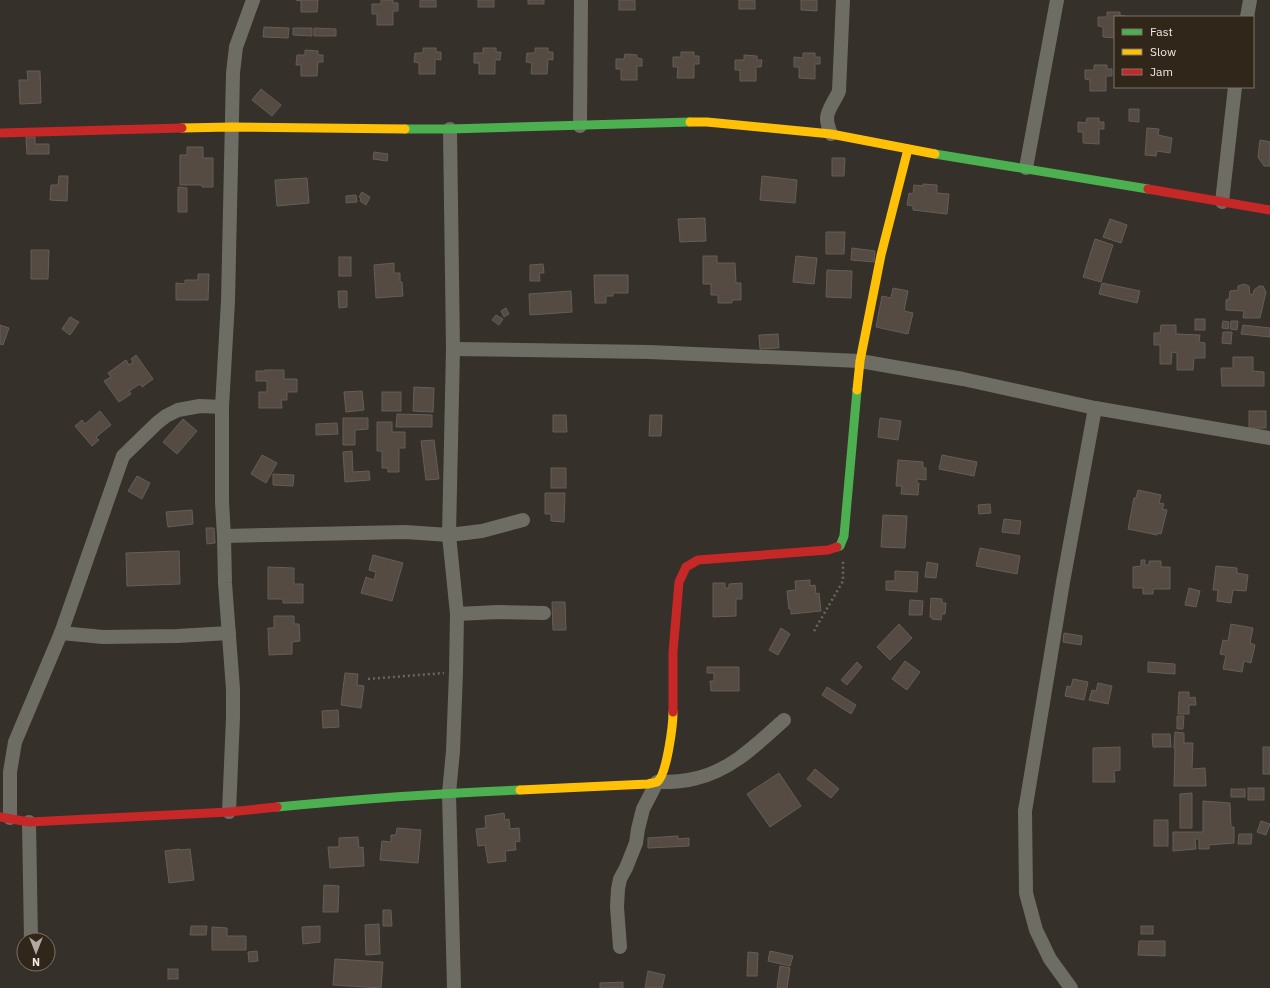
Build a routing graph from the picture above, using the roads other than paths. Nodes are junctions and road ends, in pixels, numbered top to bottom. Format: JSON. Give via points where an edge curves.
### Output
{"nodes":[{"id":1,"x":253,"y":0,"type":"edge"},
{"id":2,"x":581,"y":0,"type":"edge"},
{"id":3,"x":843,"y":0,"type":"edge"},
{"id":4,"x":1057,"y":0,"type":"edge"},
{"id":5,"x":1250,"y":0,"type":"edge"},
{"id":6,"x":1247,"y":16,"type":"edge"},
{"id":7,"x":1235,"y":88,"type":"edge"},
{"id":8,"x":580,"y":126,"type":"junction"},
{"id":9,"x":232,"y":127,"type":"junction"},
{"id":10,"x":450,"y":129,"type":"junction"},
{"id":11,"x":0,"y":133,"type":"edge"},
{"id":12,"x":831,"y":134,"type":"junction"},
{"id":13,"x":908,"y":149,"type":"junction"},
{"id":14,"x":1026,"y":168,"type":"junction"},
{"id":15,"x":1222,"y":202,"type":"junction"},
{"id":16,"x":1270,"y":210,"type":"edge"},
{"id":17,"x":453,"y":349,"type":"junction"},
{"id":18,"x":860,"y":361,"type":"junction"},
{"id":19,"x":222,"y":407,"type":"junction"},
{"id":20,"x":1095,"y":408,"type":"junction"},
{"id":21,"x":1270,"y":438,"type":"edge"},
{"id":22,"x":523,"y":520,"type":"dead end"},
{"id":23,"x":449,"y":535,"type":"junction"},
{"id":24,"x":224,"y":536,"type":"junction"},
{"id":25,"x":544,"y":613,"type":"dead end"},
{"id":26,"x":457,"y":614,"type":"junction"},
{"id":27,"x":61,"y":633,"type":"junction"},
{"id":28,"x":229,"y":633,"type":"junction"},
{"id":29,"x":784,"y":720,"type":"dead end"},
{"id":30,"x":657,"y":782,"type":"junction"},
{"id":31,"x":449,"y":793,"type":"junction"},
{"id":32,"x":229,"y":812,"type":"junction"},
{"id":33,"x":5,"y":818,"type":"edge"},
{"id":34,"x":29,"y":822,"type":"junction"},
{"id":35,"x":31,"y":932,"type":"edge"},
{"id":36,"x":620,"y":947,"type":"dead end"},
{"id":37,"x":454,"y":988,"type":"edge"},
{"id":38,"x":1071,"y":988,"type":"edge"}],
"edges":[{"from":1,"to":9,"type":"street","via":[[236,47]]},
{"from":2,"to":8,"type":"street"},
{"from":3,"to":12,"type":"street","via":[[839,91],[827,113]]},
{"from":4,"to":14,"type":"street"},
{"from":5,"to":6,"type":"street"},
{"from":7,"to":15,"type":"street"},
{"from":8,"to":10,"type":"street"},
{"from":8,"to":12,"type":"street","via":[[707,122]]},
{"from":9,"to":10,"type":"street"},
{"from":9,"to":11,"type":"street"},
{"from":9,"to":19,"type":"street","via":[[228,301]]},
{"from":10,"to":17,"type":"street"},
{"from":12,"to":13,"type":"street"},
{"from":13,"to":14,"type":"street"},
{"from":13,"to":18,"type":"street","via":[[881,255]]},
{"from":14,"to":15,"type":"street"},
{"from":15,"to":16,"type":"street"},
{"from":17,"to":18,"type":"street","via":[[649,352]]},
{"from":17,"to":23,"type":"street"},
{"from":18,"to":20,"type":"street","via":[[963,379]]},
{"from":18,"to":30,"type":"street","via":[[844,536],[840,546],[828,550],[698,560],[686,567],[679,582],[673,644],[674,719],[669,749],[661,777]]},
{"from":19,"to":24,"type":"street"},
{"from":19,"to":27,"type":"street","via":[[200,406],[178,410],[157,423],[123,456]]},
{"from":20,"to":21,"type":"street"},
{"from":20,"to":38,"type":"street","via":[[1025,811],[1026,893],[1036,930],[1050,959]]},
{"from":22,"to":23,"type":"street","via":[[482,531]]},
{"from":23,"to":24,"type":"street","via":[[405,532]]},
{"from":23,"to":26,"type":"street"},
{"from":24,"to":28,"type":"street"},
{"from":25,"to":26,"type":"street"},
{"from":26,"to":31,"type":"street","via":[[453,751]]},
{"from":27,"to":28,"type":"street","via":[[103,637]]},
{"from":27,"to":33,"type":"street","via":[[15,742]]},
{"from":28,"to":32,"type":"street","via":[[233,717]]},
{"from":29,"to":30,"type":"street","via":[[746,754],[723,768],[698,778]]},
{"from":30,"to":31,"type":"street"},
{"from":30,"to":36,"type":"street","via":[[643,810],[636,843],[620,879],[617,907]]},
{"from":31,"to":32,"type":"street"},
{"from":31,"to":37,"type":"street"},
{"from":32,"to":34,"type":"street"},
{"from":33,"to":34,"type":"street"},
{"from":34,"to":35,"type":"street"}]}
